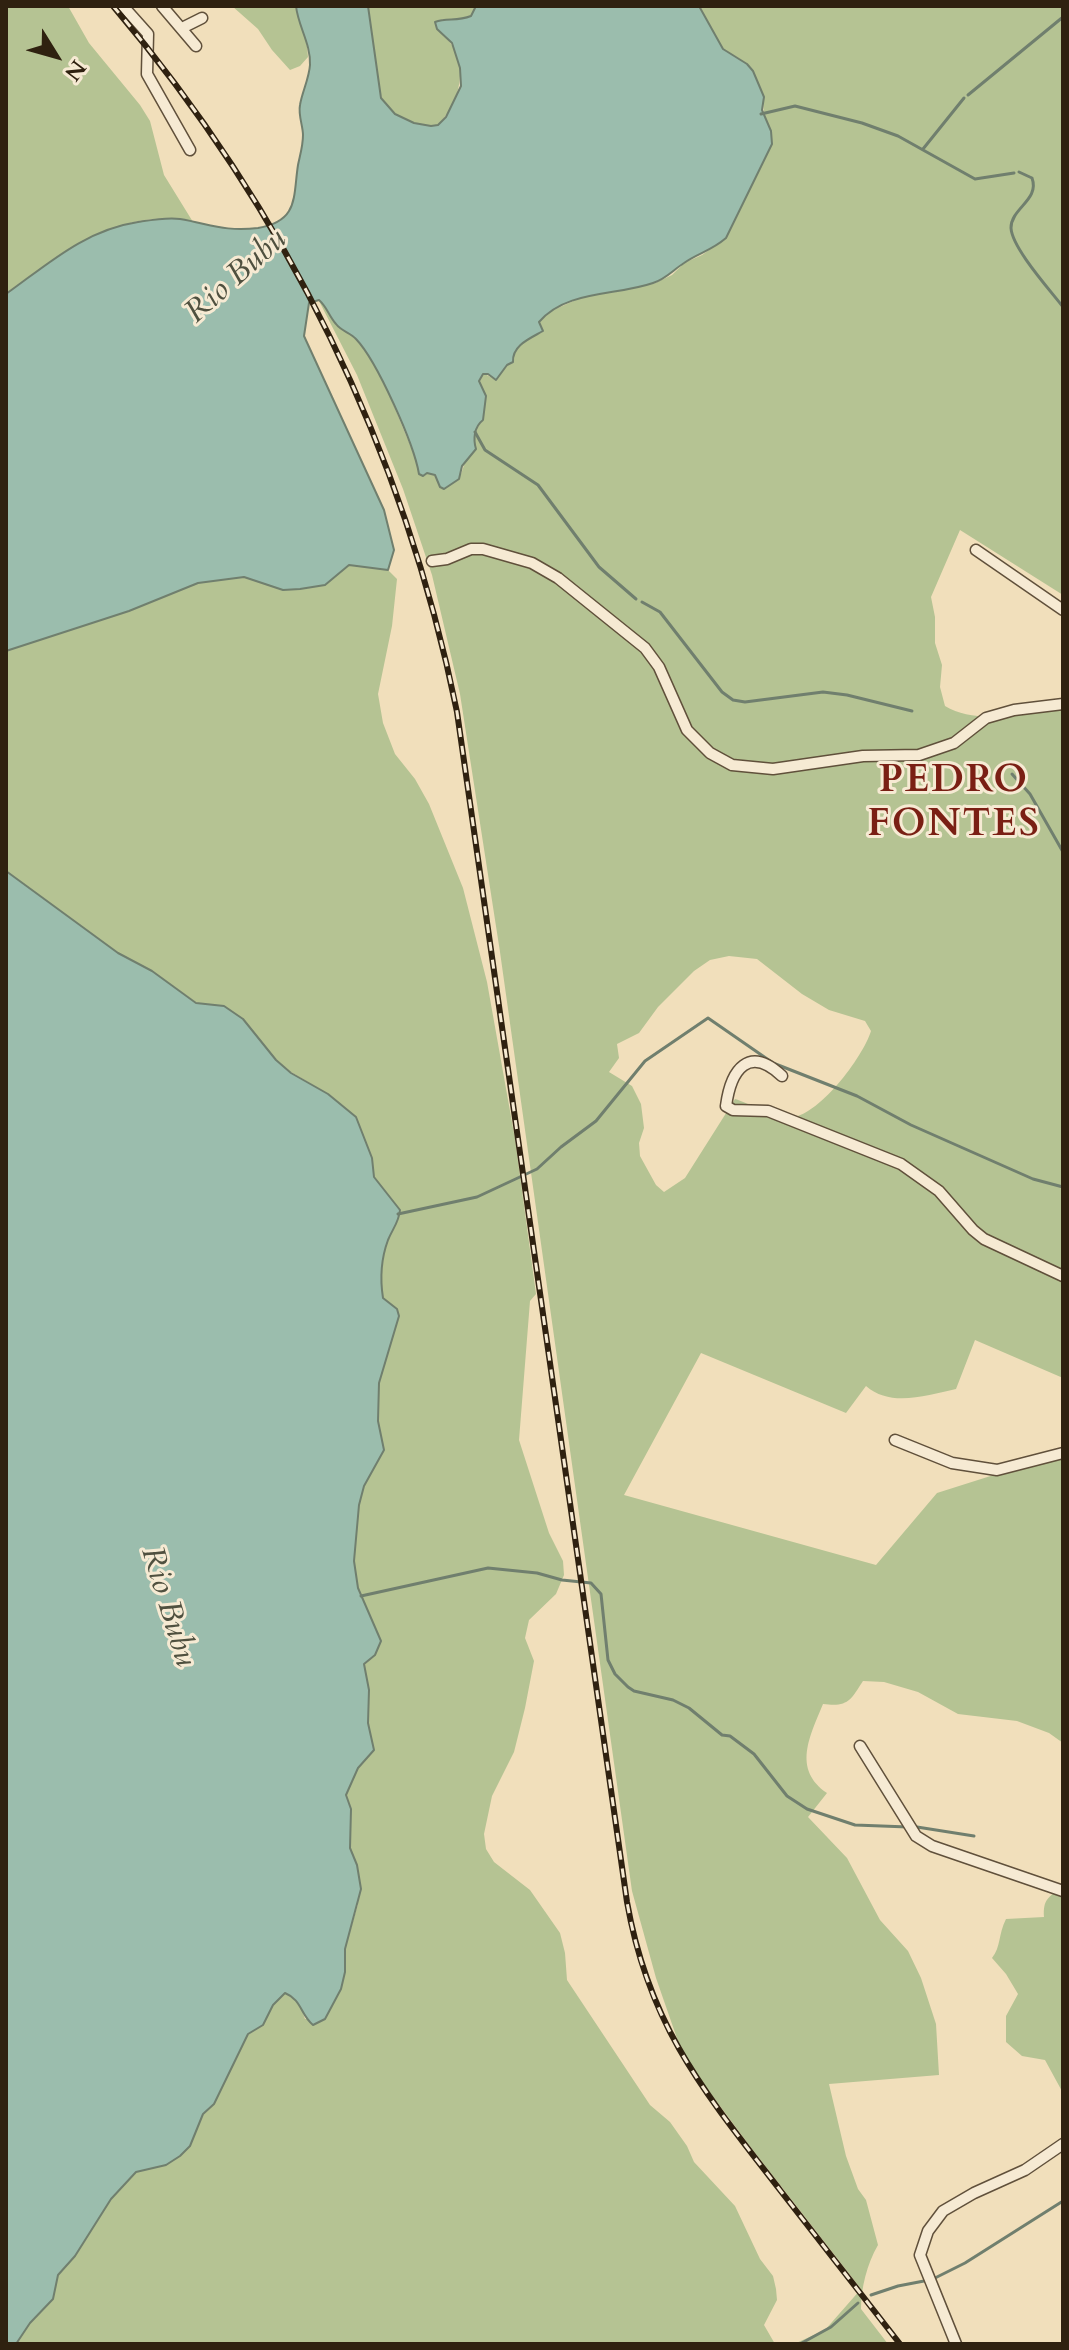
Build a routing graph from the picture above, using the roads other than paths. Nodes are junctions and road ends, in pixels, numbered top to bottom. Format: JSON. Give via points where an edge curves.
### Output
{"nodes":[{"id":1,"x":123,"y":6,"type":"edge"},
{"id":2,"x":163,"y":6,"type":"edge"},
{"id":3,"x":202,"y":18,"type":"dead end"},
{"id":4,"x":182,"y":28,"type":"junction"},
{"id":5,"x":196,"y":46,"type":"dead end"},
{"id":6,"x":190,"y":150,"type":"dead end"},
{"id":7,"x":976,"y":550,"type":"dead end"},
{"id":8,"x":432,"y":561,"type":"dead end"},
{"id":9,"x":1063,"y":610,"type":"edge"},
{"id":10,"x":1063,"y":704,"type":"edge"},
{"id":11,"x":782,"y":1076,"type":"dead end"},
{"id":12,"x":1063,"y":1276,"type":"edge"},
{"id":13,"x":895,"y":1440,"type":"dead end"},
{"id":14,"x":1063,"y":1453,"type":"edge"},
{"id":15,"x":860,"y":1746,"type":"dead end"},
{"id":16,"x":1063,"y":1891,"type":"edge"},
{"id":17,"x":1063,"y":2144,"type":"edge"},
{"id":18,"x":956,"y":2344,"type":"edge"}],
"edges":[{"from":1,"to":6,"type":"street","via":[[148,34],[147,74]]},
{"from":2,"to":4,"type":"street"},
{"from":3,"to":4,"type":"street"},
{"from":4,"to":5,"type":"street"},
{"from":7,"to":9,"type":"street"},
{"from":8,"to":10,"type":"street","via":[[483,549],[532,563],[558,578],[645,648],[687,730],[710,753],[732,765],[773,769],[863,756],[919,755],[954,743],[986,718]]},
{"from":11,"to":12,"type":"street","via":[[765,1062],[749,1062],[732,1081],[726,1106],[768,1111],[901,1164],[939,1191],[984,1239]]},
{"from":13,"to":14,"type":"street","via":[[952,1463],[997,1470]]},
{"from":15,"to":16,"type":"street","via":[[916,1836]]},
{"from":17,"to":18,"type":"street","via":[[1025,2170],[943,2211],[928,2231],[920,2255]]}]}
